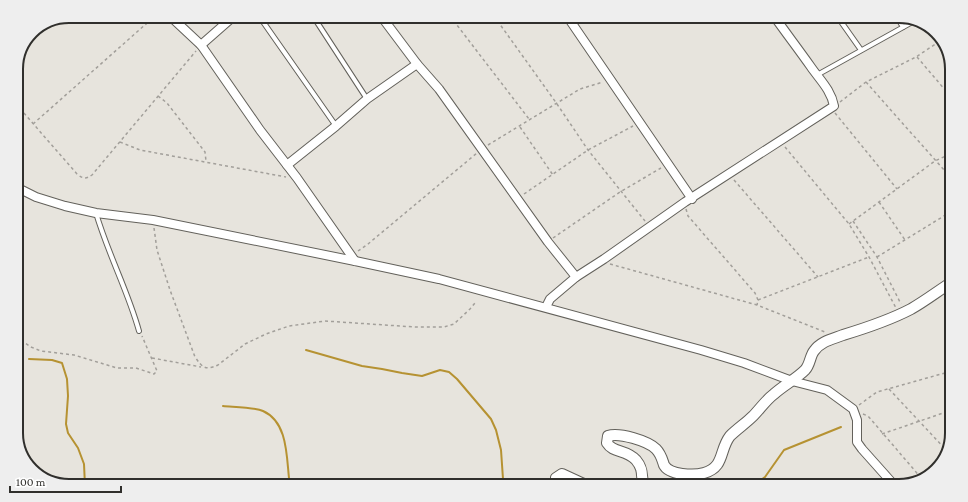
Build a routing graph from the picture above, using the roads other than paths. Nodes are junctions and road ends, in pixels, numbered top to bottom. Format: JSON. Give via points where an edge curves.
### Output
{"nodes":[{"id":1,"x":177,"y":23,"type":"edge"},
{"id":2,"x":230,"y":23,"type":"edge"},
{"id":3,"x":264,"y":23,"type":"edge"},
{"id":4,"x":318,"y":23,"type":"edge"},
{"id":5,"x":385,"y":23,"type":"edge"},
{"id":6,"x":572,"y":23,"type":"edge"},
{"id":7,"x":779,"y":23,"type":"edge"},
{"id":8,"x":842,"y":23,"type":"edge"},
{"id":9,"x":901,"y":23,"type":"edge"},
{"id":10,"x":908,"y":24,"type":"edge"},
{"id":11,"x":903,"y":27,"type":"junction"},
{"id":12,"x":201,"y":45,"type":"junction"},
{"id":13,"x":861,"y":50,"type":"junction"},
{"id":14,"x":417,"y":64,"type":"junction"},
{"id":15,"x":817,"y":75,"type":"junction"},
{"id":16,"x":367,"y":99,"type":"junction"},
{"id":17,"x":336,"y":126,"type":"junction"},
{"id":18,"x":287,"y":166,"type":"junction"},
{"id":19,"x":23,"y":190,"type":"edge"},
{"id":20,"x":688,"y":201,"type":"junction"},
{"id":21,"x":96,"y":213,"type":"junction"},
{"id":22,"x":353,"y":258,"type":"junction"},
{"id":23,"x":576,"y":277,"type":"junction"},
{"id":24,"x":945,"y":287,"type":"edge"},
{"id":25,"x":546,"y":307,"type":"junction"},
{"id":26,"x":139,"y":331,"type":"road end"},
{"id":27,"x":792,"y":381,"type":"junction"},
{"id":28,"x":556,"y":479,"type":"edge"},
{"id":29,"x":573,"y":479,"type":"edge"},
{"id":30,"x":643,"y":479,"type":"edge"},
{"id":31,"x":889,"y":479,"type":"edge"}],
"edges":[{"from":1,"to":12,"type":"street"},
{"from":2,"to":12,"type":"street"},
{"from":3,"to":17,"type":"lane"},
{"from":4,"to":16,"type":"lane"},
{"from":5,"to":14,"type":"street"},
{"from":6,"to":20,"type":"street","via":[[668,164]]},
{"from":7,"to":15,"type":"street"},
{"from":8,"to":13,"type":"lane"},
{"from":9,"to":11,"type":"lane"},
{"from":10,"to":11,"type":"lane"},
{"from":11,"to":13,"type":"lane"},
{"from":12,"to":18,"type":"street"},
{"from":13,"to":15,"type":"lane"},
{"from":14,"to":16,"type":"street"},
{"from":14,"to":23,"type":"street"},
{"from":15,"to":20,"type":"street","via":[[829,90],[834,106]]},
{"from":16,"to":17,"type":"street"},
{"from":17,"to":18,"type":"street"},
{"from":18,"to":22,"type":"street"},
{"from":19,"to":21,"type":"street","via":[[65,206]]},
{"from":20,"to":23,"type":"street"},
{"from":21,"to":22,"type":"street","via":[[153,220]]},
{"from":21,"to":26,"type":"lane","via":[[107,247],[133,308]]},
{"from":22,"to":25,"type":"street"},
{"from":23,"to":25,"type":"street","via":[[550,299]]},
{"from":24,"to":27,"type":"street","via":[[911,309],[826,341],[814,351],[807,368]]},
{"from":25,"to":27,"type":"street","via":[[701,350]]},
{"from":27,"to":30,"type":"street","via":[[774,393],[730,437],[718,464],[711,471],[701,474],[689,475],[669,470],[664,465],[660,453],[650,445],[619,434],[608,436],[610,448],[627,453],[641,467]]},
{"from":27,"to":31,"type":"street","via":[[827,390],[853,409],[857,420],[857,442]]},
{"from":28,"to":29,"type":"street","via":[[562,474]]}]}
